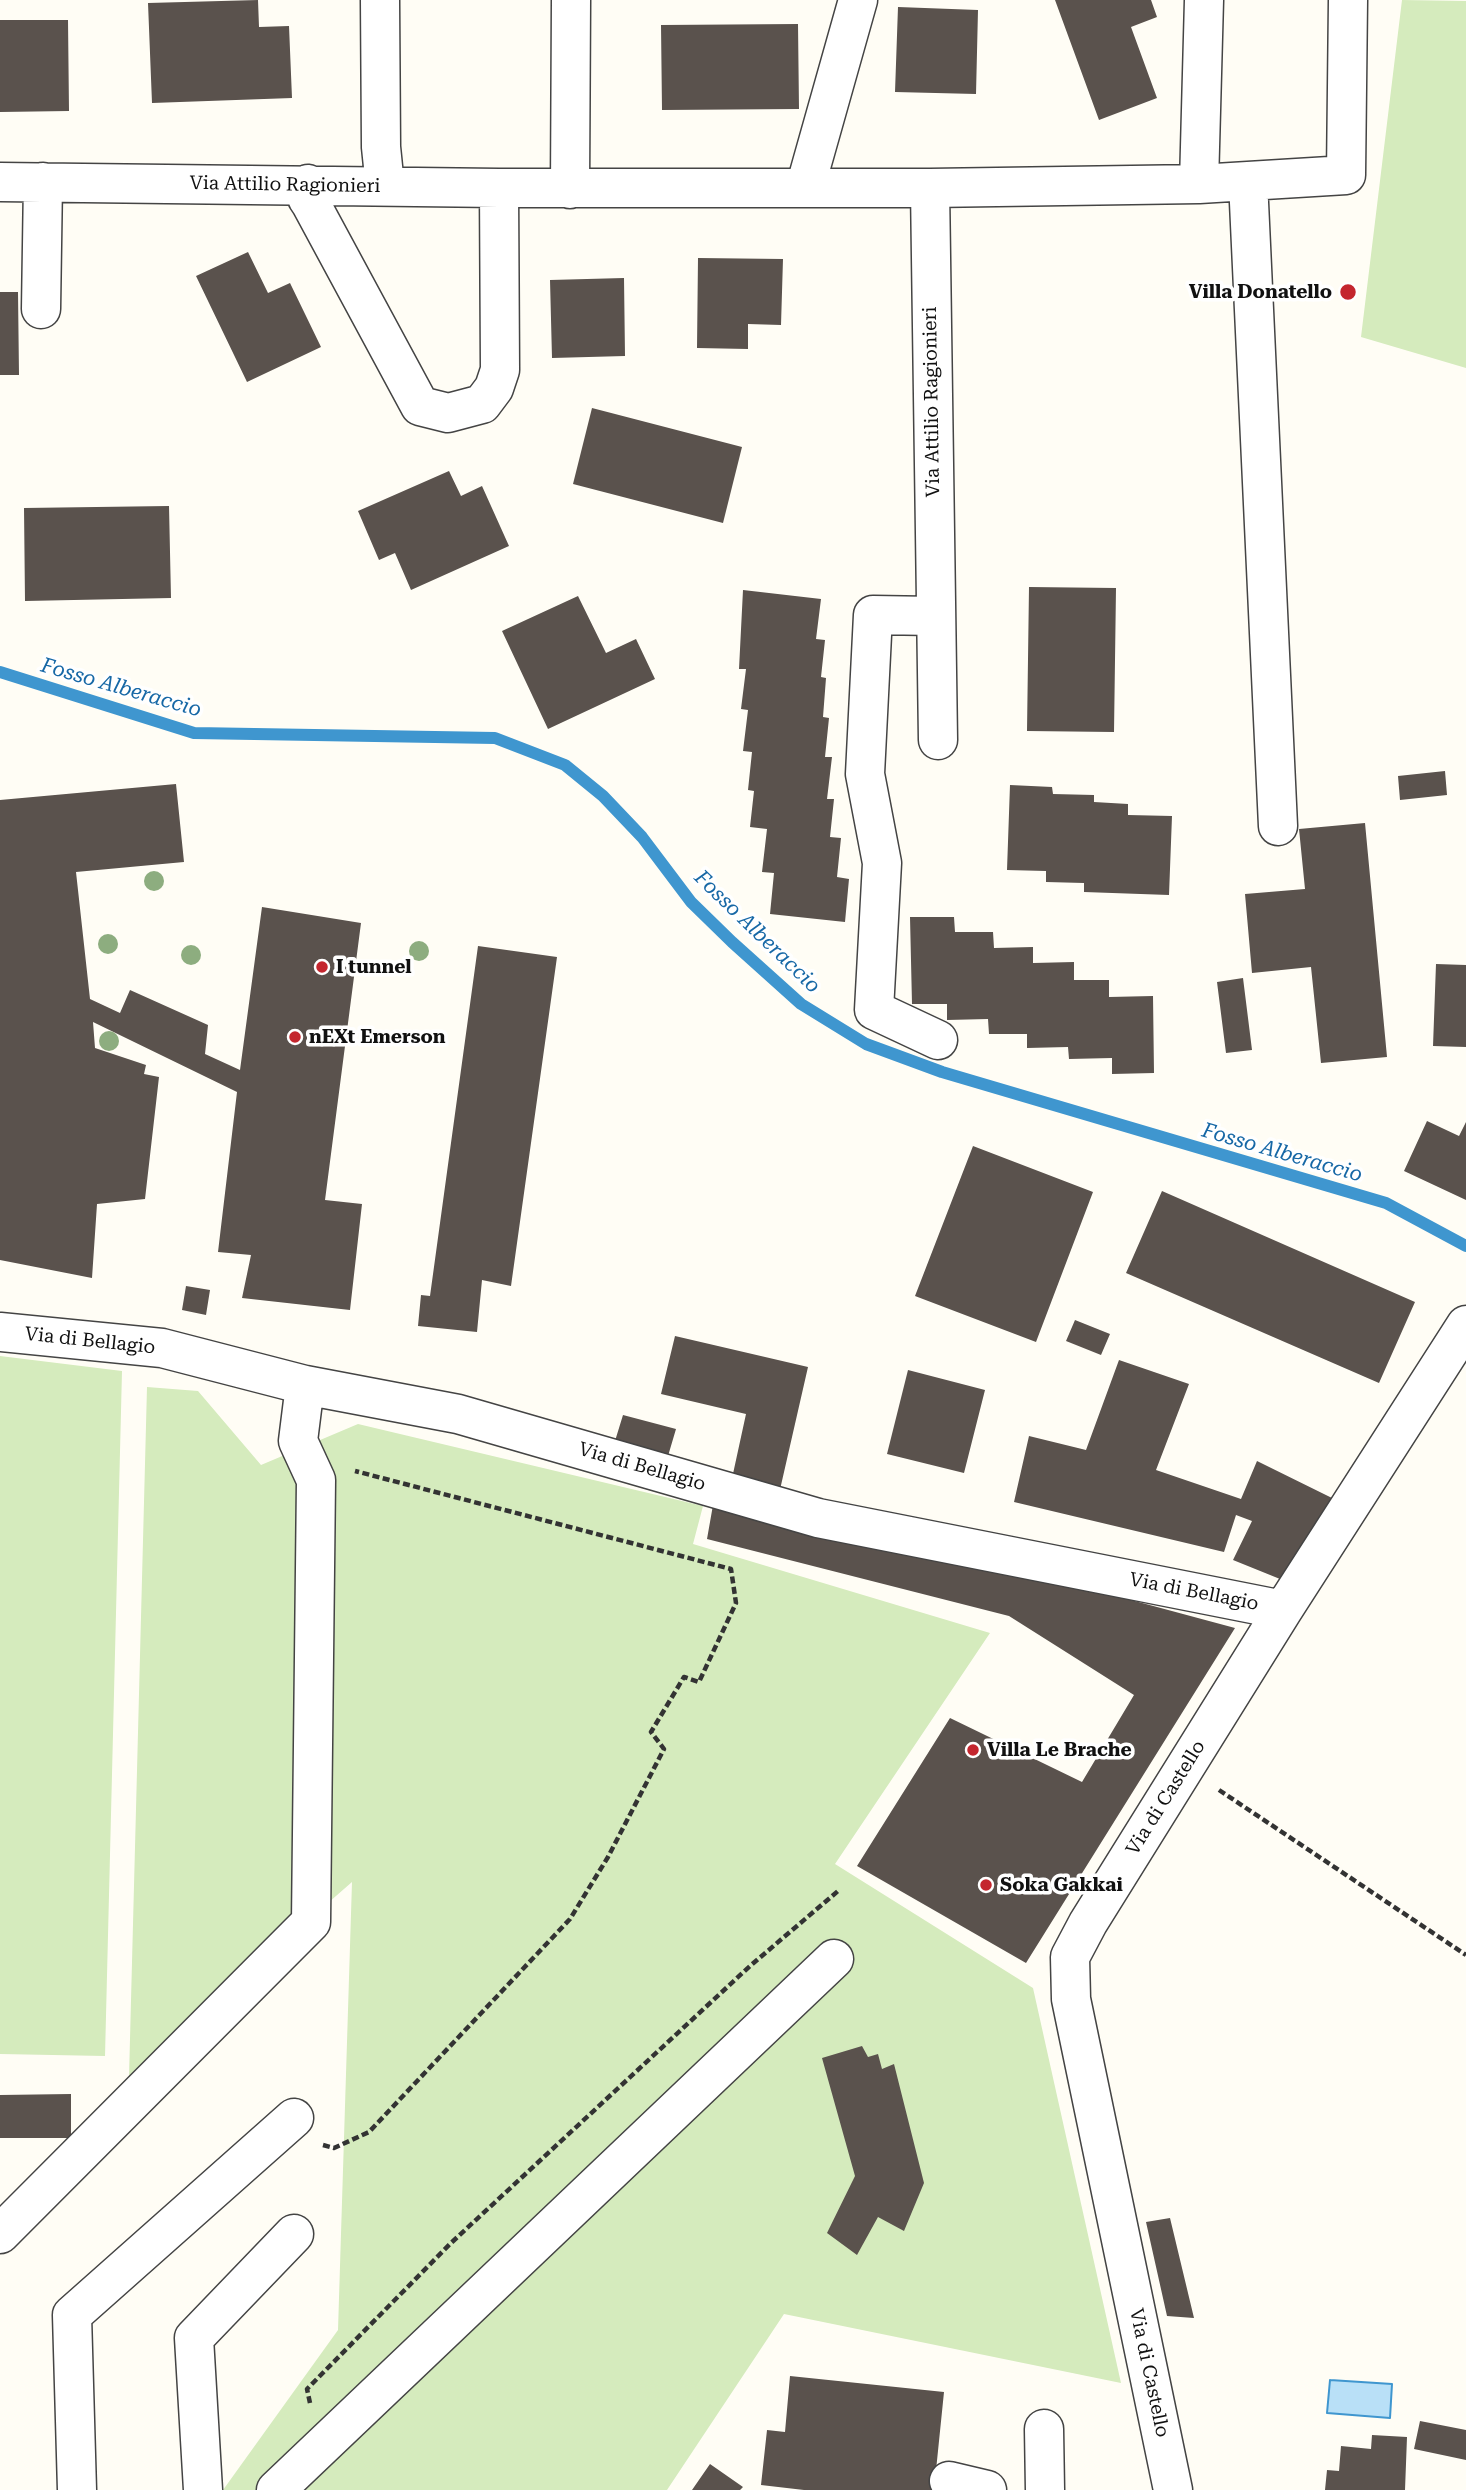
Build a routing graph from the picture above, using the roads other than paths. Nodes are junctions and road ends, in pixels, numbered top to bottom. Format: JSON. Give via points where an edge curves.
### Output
{"nodes":[{"id":1,"x":380,"y":0,"type":"edge"},
{"id":2,"x":571,"y":0,"type":"edge"},
{"id":3,"x":858,"y":0,"type":"edge"},
{"id":4,"x":1204,"y":0,"type":"edge"},
{"id":5,"x":1348,"y":0,"type":"edge"},
{"id":6,"x":1248,"y":181,"type":"junction"},
{"id":7,"x":0,"y":182,"type":"edge"},
{"id":8,"x":43,"y":182,"type":"junction"},
{"id":9,"x":308,"y":184,"type":"junction"},
{"id":10,"x":1199,"y":184,"type":"junction"},
{"id":11,"x":385,"y":186,"type":"junction"},
{"id":12,"x":499,"y":188,"type":"junction"},
{"id":13,"x":570,"y":188,"type":"junction"},
{"id":14,"x":805,"y":188,"type":"junction"},
{"id":15,"x":930,"y":188,"type":"junction"},
{"id":16,"x":41,"y":309,"type":"dead end"},
{"id":17,"x":934,"y":616,"type":"junction"},
{"id":18,"x":938,"y":740,"type":"dead end"},
{"id":19,"x":1278,"y":826,"type":"dead end"},
{"id":20,"x":938,"y":1040,"type":"dead end"},
{"id":21,"x":1466,"y":1325,"type":"edge"},
{"id":22,"x":0,"y":1332,"type":"edge"},
{"id":23,"x":305,"y":1385,"type":"junction"},
{"id":24,"x":1283,"y":1610,"type":"junction"},
{"id":25,"x":834,"y":1959,"type":"dead end"},
{"id":26,"x":287,"y":2125,"type":"road end"},
{"id":27,"x":0,"y":2234,"type":"edge"},
{"id":28,"x":294,"y":2234,"type":"dead end"},
{"id":29,"x":1044,"y":2429,"type":"dead end"},
{"id":30,"x":949,"y":2481,"type":"dead end"},
{"id":31,"x":77,"y":2490,"type":"edge"},
{"id":32,"x":203,"y":2490,"type":"edge"},
{"id":33,"x":276,"y":2490,"type":"edge"},
{"id":34,"x":988,"y":2490,"type":"edge"},
{"id":35,"x":1045,"y":2490,"type":"edge"},
{"id":36,"x":1174,"y":2490,"type":"edge"}],
"edges":[{"from":1,"to":11,"type":"street"},
{"from":2,"to":13,"type":"street"},
{"from":3,"to":14,"type":"street"},
{"from":4,"to":10,"type":"street"},
{"from":5,"to":6,"type":"street","name":"Via Attilio Ragionieri","via":[[1346,175]]},
{"from":6,"to":10,"type":"street","name":"Via Attilio Ragionieri"},
{"from":6,"to":19,"type":"street"},
{"from":7,"to":8,"type":"street","name":"Via Attilio Ragionieri"},
{"from":8,"to":9,"type":"street","name":"Via Attilio Ragionieri"},
{"from":8,"to":16,"type":"street"},
{"from":9,"to":11,"type":"street","name":"Via Attilio Ragionieri"},
{"from":9,"to":12,"type":"street","via":[[307,198],[421,405],[448,413],[482,404],[500,370]]},
{"from":10,"to":15,"type":"street","name":"Via Attilio Ragionieri"},
{"from":11,"to":12,"type":"street","name":"Via Attilio Ragionieri"},
{"from":12,"to":13,"type":"street","name":"Via Attilio Ragionieri"},
{"from":13,"to":14,"type":"street","name":"Via Attilio Ragionieri"},
{"from":14,"to":15,"type":"street","name":"Via Attilio Ragionieri"},
{"from":15,"to":17,"type":"street","name":"Via Attilio Ragionieri"},
{"from":17,"to":18,"type":"street","name":"Via Attilio Ragionieri"},
{"from":17,"to":20,"type":"street","via":[[873,615],[865,774],[882,863],[874,1010]]},
{"from":21,"to":24,"type":"street","name":"Via di Castello"},
{"from":22,"to":23,"type":"street","name":"Via di Bellagio","via":[[162,1348]]},
{"from":23,"to":24,"type":"street","name":"Via di Bellagio","via":[[458,1414],[818,1518]]},
{"from":23,"to":27,"type":"street","via":[[298,1441],[316,1480],[311,1922]]},
{"from":24,"to":36,"type":"street","name":"Via di Castello","via":[[1070,1958],[1071,1999]]},
{"from":25,"to":33,"type":"street"},
{"from":26,"to":31,"type":"street","via":[[72,2315]]},
{"from":28,"to":32,"type":"street","via":[[194,2338]]},
{"from":29,"to":35,"type":"street"},
{"from":30,"to":34,"type":"street"}]}
